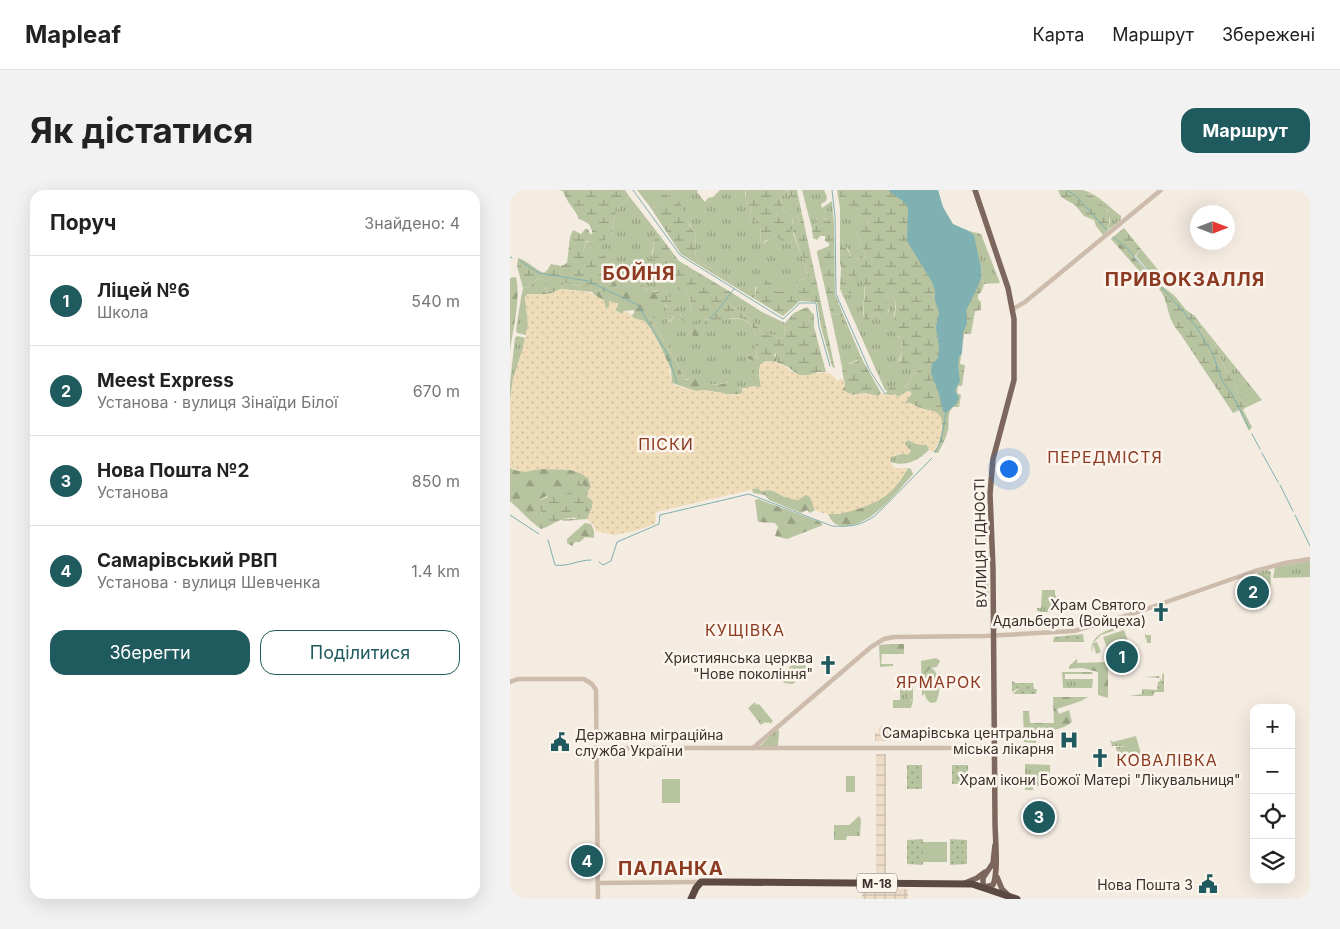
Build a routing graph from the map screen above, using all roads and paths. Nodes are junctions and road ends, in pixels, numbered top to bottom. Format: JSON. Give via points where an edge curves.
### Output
{"nodes":[{"id":1,"x":975,"y":190,"type":"edge"},
{"id":2,"x":1161,"y":190,"type":"edge"},
{"id":3,"x":1013,"y":309,"type":"junction"},
{"id":4,"x":1310,"y":559,"type":"edge"},
{"id":5,"x":994,"y":635,"type":"junction"},
{"id":6,"x":510,"y":682,"type":"edge"},
{"id":7,"x":597,"y":748,"type":"junction"},
{"id":8,"x":754,"y":748,"type":"junction"},
{"id":9,"x":994,"y":748,"type":"junction"},
{"id":10,"x":996,"y":845,"type":"junction"},
{"id":11,"x":996,"y":870,"type":"junction"},
{"id":12,"x":701,"y":882,"type":"junction"},
{"id":13,"x":598,"y":883,"type":"junction"},
{"id":14,"x":961,"y":884,"type":"junction"},
{"id":15,"x":985,"y":887,"type":"junction"},
{"id":16,"x":1014,"y":898,"type":"edge"},
{"id":17,"x":598,"y":899,"type":"edge"},
{"id":18,"x":691,"y":899,"type":"edge"}],
"edges":[{"from":1,"to":3,"type":"main road","name":"ВУЛИЦЯ ГІДНОСТІ"},
{"from":2,"to":3,"type":"street"},
{"from":3,"to":5,"type":"main road","name":"ВУЛИЦЯ ГІДНОСТІ","via":[[1014,380],[995,453],[990,487]]},
{"from":4,"to":5,"type":"street","via":[[1255,571],[1083,629]]},
{"from":5,"to":8,"type":"street","via":[[884,639]]},
{"from":5,"to":9,"type":"main road","name":"ВУЛИЦЯ ГІДНОСТІ"},
{"from":6,"to":7,"type":"street","via":[[578,678],[590,682],[596,690]]},
{"from":7,"to":8,"type":"street"},
{"from":7,"to":13,"type":"street"},
{"from":8,"to":9,"type":"street"},
{"from":9,"to":10,"type":"main road","name":"ВУЛИЦЯ ГІДНОСТІ"},
{"from":10,"to":11,"type":"main road","name":"ВУЛИЦЯ ГІДНОСТІ"},
{"from":10,"to":14,"type":"main road","name":"ВУЛИЦЯ ГІДНОСТІ","via":[[987,870]]},
{"from":10,"to":15,"type":"main road","name":"ВУЛИЦЯ ГІДНОСТІ","via":[[993,863],[983,878]]},
{"from":11,"to":15,"type":"main road","via":[[994,885]]},
{"from":11,"to":16,"type":"main road","name":"ВУЛИЦЯ ГІДНОСТІ","via":[[999,884]]},
{"from":12,"to":13,"type":"street"},
{"from":12,"to":14,"type":"highway","number":"М-18"},
{"from":12,"to":18,"type":"highway"},
{"from":13,"to":17,"type":"street"},
{"from":14,"to":15,"type":"highway","number":"М-18"},
{"from":15,"to":16,"type":"highway","number":"М-18"}]}
